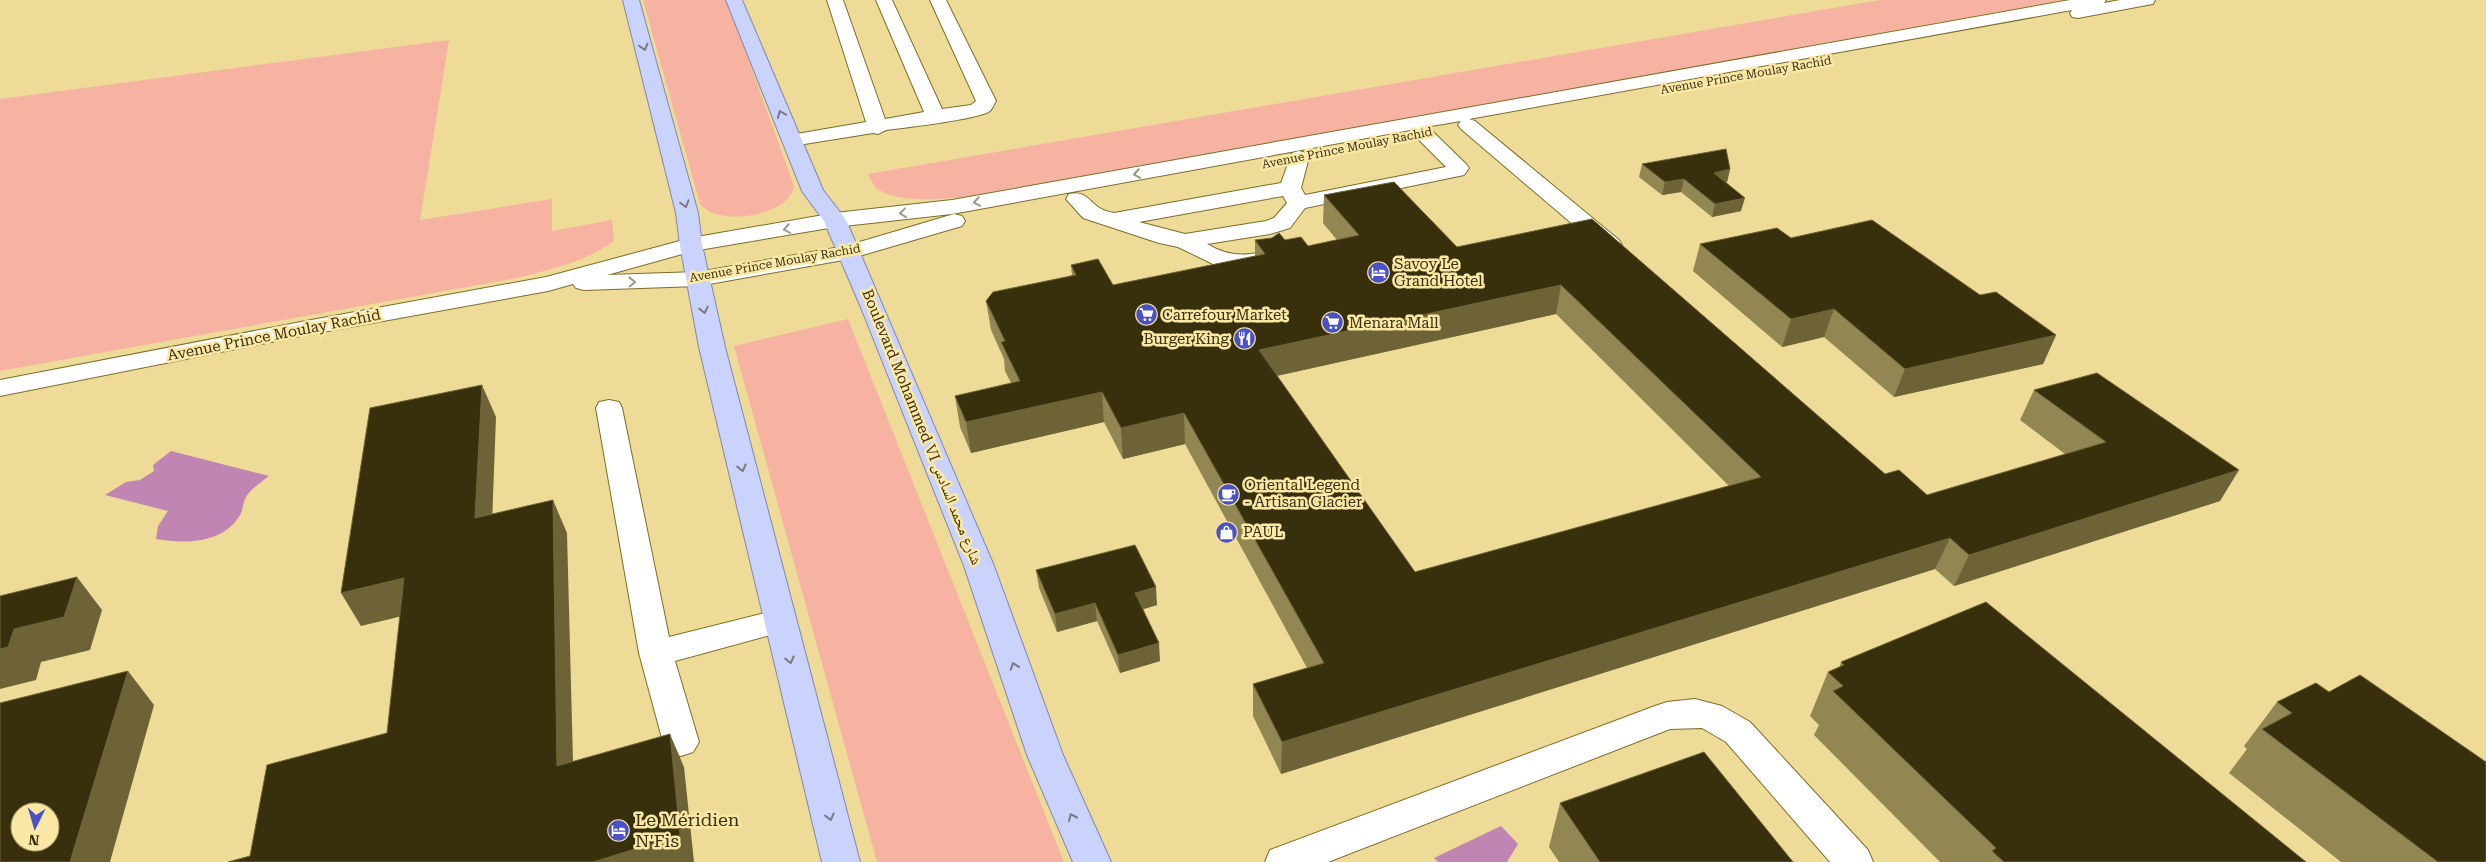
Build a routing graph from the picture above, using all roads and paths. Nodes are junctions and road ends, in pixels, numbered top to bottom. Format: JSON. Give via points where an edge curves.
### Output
{"nodes":[{"id":1,"x":630,"y":0,"type":"edge"},
{"id":2,"x":738,"y":0,"type":"edge"},
{"id":3,"x":835,"y":0,"type":"edge"},
{"id":4,"x":884,"y":0,"type":"edge"},
{"id":5,"x":938,"y":0,"type":"edge"},
{"id":6,"x":2098,"y":0,"type":"edge"},
{"id":7,"x":2147,"y":0,"type":"edge"},
{"id":8,"x":936,"y":118,"type":"junction"},
{"id":9,"x":1468,"y":125,"type":"junction"},
{"id":10,"x":878,"y":128,"type":"junction"},
{"id":11,"x":1424,"y":133,"type":"junction"},
{"id":12,"x":792,"y":140,"type":"junction"},
{"id":13,"x":1299,"y":157,"type":"junction"},
{"id":14,"x":1294,"y":195,"type":"junction"},
{"id":15,"x":1077,"y":199,"type":"junction"},
{"id":16,"x":835,"y":220,"type":"junction"},
{"id":17,"x":1114,"y":220,"type":"junction"},
{"id":18,"x":1282,"y":223,"type":"junction"},
{"id":19,"x":1186,"y":240,"type":"junction"},
{"id":20,"x":691,"y":245,"type":"junction"},
{"id":21,"x":849,"y":252,"type":"junction"},
{"id":22,"x":1628,"y":260,"type":"edge"},
{"id":23,"x":698,"y":279,"type":"junction"},
{"id":24,"x":548,"y":284,"type":"junction"},
{"id":25,"x":0,"y":388,"type":"edge"},
{"id":26,"x":609,"y":408,"type":"dead end"},
{"id":27,"x":781,"y":621,"type":"junction"},
{"id":28,"x":656,"y":653,"type":"junction"},
{"id":29,"x":681,"y":742,"type":"dead end"},
{"id":30,"x":841,"y":862,"type":"edge"},
{"id":31,"x":1092,"y":862,"type":"edge"},
{"id":32,"x":1284,"y":862,"type":"edge"},
{"id":33,"x":1854,"y":862,"type":"edge"}],
"edges":[{"from":1,"to":20,"type":"main road","one_way":true,"via":[[687,212]]},
{"from":12,"to":2,"type":"main road","name":"Boulevard Mohammed VI شارع محمد السادس","one_way":true},
{"from":3,"to":10,"type":"street"},
{"from":4,"to":8,"type":"street"},
{"from":5,"to":8,"type":"street","via":[[986,102],[974,110]]},
{"from":6,"to":16,"type":"street","name":"Avenue Prince Moulay Rachid","one_way":true,"via":[[952,207]]},
{"from":7,"to":9,"type":"street","name":"Avenue Prince Moulay Rachid"},
{"from":8,"to":10,"type":"street"},
{"from":9,"to":11,"type":"street","name":"Avenue Prince Moulay Rachid"},
{"from":9,"to":22,"type":"street"},
{"from":10,"to":12,"type":"street"},
{"from":11,"to":13,"type":"street","name":"Avenue Prince Moulay Rachid"},
{"from":11,"to":14,"type":"street","via":[[1459,168],[1457,171]]},
{"from":12,"to":16,"type":"main road","name":"Boulevard Mohammed VI شارع محمد السادس","via":[[813,191]]},
{"from":13,"to":14,"type":"street"},
{"from":13,"to":15,"type":"street","name":"Avenue Prince Moulay Rachid"},
{"from":14,"to":17,"type":"street"},
{"from":14,"to":18,"type":"street"},
{"from":15,"to":17,"type":"street","via":[[1091,213]]},
{"from":15,"to":21,"type":"street","name":"Avenue Prince Moulay Rachid","via":[[957,220]]},
{"from":16,"to":20,"type":"street","name":"Avenue Prince Moulay Rachid","one_way":true},
{"from":16,"to":21,"type":"main road","name":"Boulevard Mohammed VI شارع محمد السادس"},
{"from":17,"to":19,"type":"street","via":[[1167,238]]},
{"from":18,"to":19,"type":"street"},
{"from":18,"to":19,"type":"street","via":[[1280,246],[1272,256],[1253,261],[1226,262]]},
{"from":20,"to":23,"type":"main road"},
{"from":20,"to":24,"type":"street","name":"Avenue Prince Moulay Rachid"},
{"from":21,"to":23,"type":"street","name":"Avenue Prince Moulay Rachid"},
{"from":31,"to":21,"type":"main road","name":"Boulevard Mohammed VI شارع محمد السادس","one_way":true,"via":[[1045,755],[979,566]]},
{"from":24,"to":23,"type":"street","name":"Avenue Prince Moulay Rachid","one_way":true},
{"from":23,"to":27,"type":"main road","one_way":true},
{"from":24,"to":25,"type":"street","name":"Avenue Prince Moulay Rachid"},
{"from":26,"to":28,"type":"street"},
{"from":27,"to":28,"type":"street"},
{"from":27,"to":30,"type":"main road","one_way":true},
{"from":28,"to":29,"type":"street"},
{"from":32,"to":33,"type":"street","via":[[1667,716],[1695,713],[1710,716],[1738,732]]}]}
